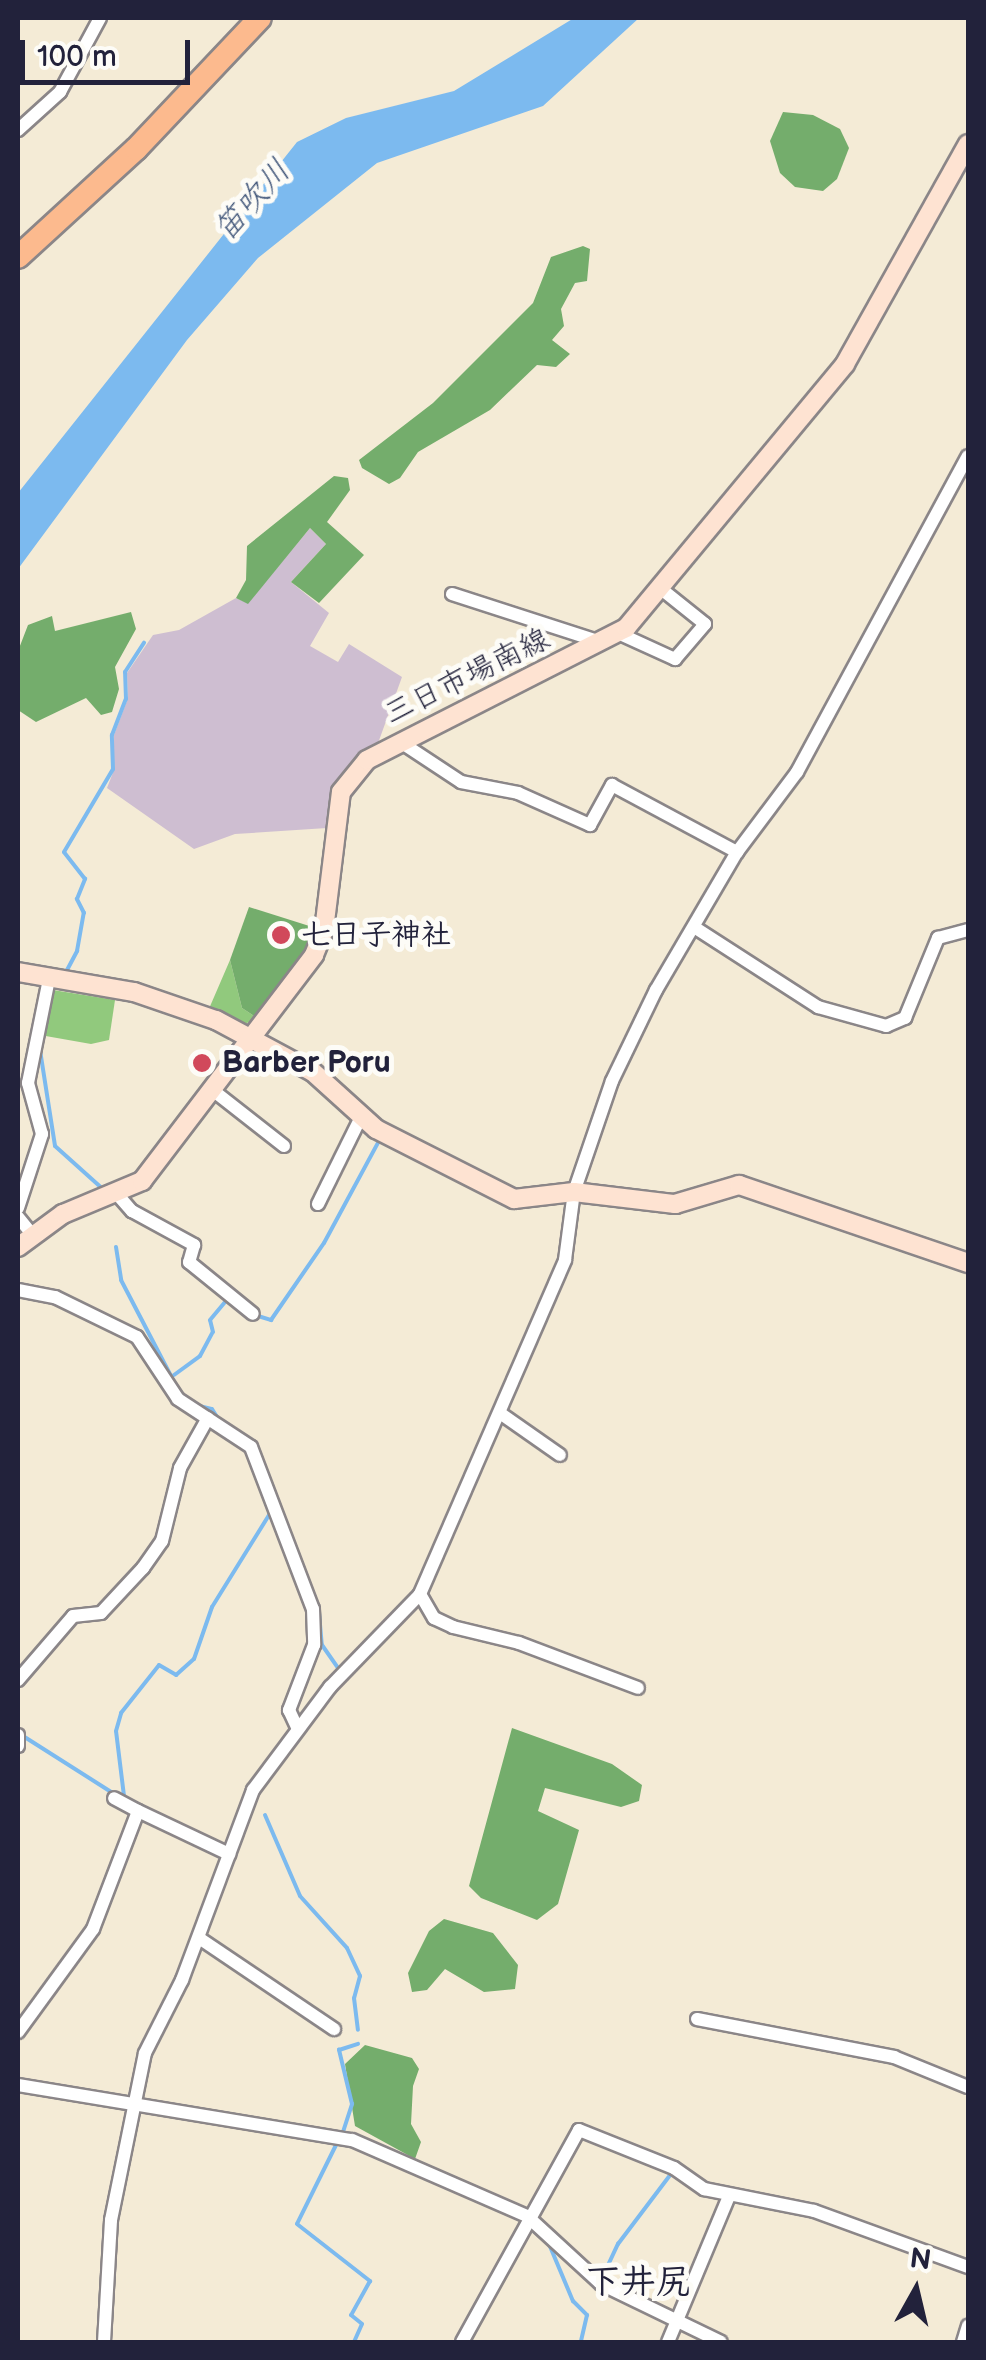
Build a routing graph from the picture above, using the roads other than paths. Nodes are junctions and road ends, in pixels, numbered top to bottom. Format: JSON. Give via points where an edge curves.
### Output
{"nodes":[{"id":1,"x":100,"y":18,"type":"edge"},
{"id":2,"x":260,"y":18,"type":"edge"},
{"id":3,"x":18,"y":130,"type":"edge"},
{"id":4,"x":968,"y":144,"type":"edge"},
{"id":5,"x":18,"y":257,"type":"edge"},
{"id":6,"x":968,"y":456,"type":"edge"},
{"id":7,"x":660,"y":588,"type":"junction"},
{"id":8,"x":452,"y":594,"type":"dead end"},
{"id":9,"x":611,"y":638,"type":"junction"},
{"id":10,"x":399,"y":741,"type":"junction"},
{"id":11,"x":738,"y":852,"type":"junction"},
{"id":12,"x":694,"y":928,"type":"junction"},
{"id":13,"x":968,"y":930,"type":"edge"},
{"id":14,"x":18,"y":972,"type":"edge"},
{"id":15,"x":49,"y":980,"type":"junction"},
{"id":16,"x":249,"y":1037,"type":"junction"},
{"id":17,"x":210,"y":1088,"type":"junction"},
{"id":18,"x":360,"y":1119,"type":"junction"},
{"id":19,"x":284,"y":1146,"type":"dead end"},
{"id":20,"x":574,"y":1192,"type":"junction"},
{"id":21,"x":118,"y":1194,"type":"junction"},
{"id":22,"x":318,"y":1204,"type":"dead end"},
{"id":23,"x":18,"y":1208,"type":"edge"},
{"id":24,"x":18,"y":1217,"type":"edge"},
{"id":25,"x":24,"y":1240,"type":"edge"},
{"id":26,"x":968,"y":1263,"type":"edge"},
{"id":27,"x":18,"y":1290,"type":"edge"},
{"id":28,"x":252,"y":1314,"type":"dead end"},
{"id":29,"x":500,"y":1413,"type":"junction"},
{"id":30,"x":208,"y":1418,"type":"junction"},
{"id":31,"x":560,"y":1455,"type":"dead end"},
{"id":32,"x":420,"y":1594,"type":"junction"},
{"id":33,"x":18,"y":1680,"type":"edge"},
{"id":34,"x":638,"y":1688,"type":"dead end"},
{"id":35,"x":298,"y":1729,"type":"junction"},
{"id":36,"x":18,"y":1736,"type":"edge"},
{"id":37,"x":18,"y":1746,"type":"edge"},
{"id":38,"x":114,"y":1798,"type":"dead end"},
{"id":39,"x":138,"y":1811,"type":"junction"},
{"id":40,"x":229,"y":1854,"type":"junction"},
{"id":41,"x":199,"y":1938,"type":"junction"},
{"id":42,"x":697,"y":2019,"type":"dead end"},
{"id":43,"x":334,"y":2029,"type":"dead end"},
{"id":44,"x":18,"y":2032,"type":"edge"},
{"id":45,"x":18,"y":2085,"type":"edge"},
{"id":46,"x":968,"y":2087,"type":"edge"},
{"id":47,"x":133,"y":2106,"type":"junction"},
{"id":48,"x":729,"y":2196,"type":"junction"},
{"id":49,"x":525,"y":2223,"type":"junction"},
{"id":50,"x":968,"y":2267,"type":"edge"},
{"id":51,"x":678,"y":2322,"type":"junction"},
{"id":52,"x":968,"y":2326,"type":"edge"},
{"id":53,"x":104,"y":2342,"type":"edge"},
{"id":54,"x":462,"y":2342,"type":"edge"},
{"id":55,"x":668,"y":2342,"type":"edge"},
{"id":56,"x":721,"y":2342,"type":"edge"},
{"id":57,"x":964,"y":2342,"type":"edge"}],
"edges":[{"from":1,"to":3,"type":"street","via":[[60,92]]},
{"from":2,"to":5,"type":"highway","via":[[158,127]]},
{"from":4,"to":7,"type":"main road","name":"三日市場南線","via":[[845,364]]},
{"from":6,"to":11,"type":"street","via":[[796,772]]},
{"from":7,"to":9,"type":"main road","name":"三日市場南線"},
{"from":7,"to":9,"type":"street","via":[[705,624],[676,660]]},
{"from":8,"to":9,"type":"street"},
{"from":9,"to":10,"type":"main road","name":"三日市場南線"},
{"from":10,"to":11,"type":"street","via":[[461,782],[518,792],[590,825],[612,785]]},
{"from":10,"to":16,"type":"main road","name":"三日市場南線","via":[[367,760],[341,792],[324,930],[314,955]]},
{"from":11,"to":12,"type":"street"},
{"from":12,"to":13,"type":"street","via":[[818,1007],[886,1026],[904,1018],[938,938]]},
{"from":12,"to":20,"type":"street","via":[[612,1082]]},
{"from":14,"to":15,"type":"main road"},
{"from":15,"to":16,"type":"main road","via":[[172,1002]]},
{"from":15,"to":23,"type":"street","via":[[28,1083],[42,1134]]},
{"from":16,"to":17,"type":"main road","name":"三日市場南線"},
{"from":16,"to":18,"type":"main road","via":[[312,1072]]},
{"from":17,"to":19,"type":"street"},
{"from":17,"to":21,"type":"main road","name":"三日市場南線","via":[[142,1181]]},
{"from":18,"to":20,"type":"main road","via":[[514,1199]]},
{"from":18,"to":22,"type":"street"},
{"from":20,"to":26,"type":"main road","via":[[675,1204],[749,1186]]},
{"from":20,"to":29,"type":"street","via":[[565,1260]]},
{"from":21,"to":25,"type":"main road","name":"三日市場南線"},
{"from":21,"to":28,"type":"street","via":[[132,1211],[194,1245],[189,1262]]},
{"from":24,"to":25,"type":"street"},
{"from":27,"to":30,"type":"street","via":[[55,1297],[137,1337],[178,1399]]},
{"from":29,"to":31,"type":"street"},
{"from":29,"to":32,"type":"street"},
{"from":30,"to":33,"type":"street","via":[[180,1468],[162,1541],[143,1568],[101,1613],[73,1616]]},
{"from":30,"to":35,"type":"street","via":[[251,1447],[313,1610],[317,1634],[289,1710]]},
{"from":32,"to":34,"type":"street","via":[[434,1618],[453,1627],[519,1643]]},
{"from":32,"to":35,"type":"street"},
{"from":35,"to":40,"type":"street","via":[[263,1770]]},
{"from":36,"to":37,"type":"street"},
{"from":38,"to":39,"type":"street"},
{"from":39,"to":40,"type":"street"},
{"from":39,"to":44,"type":"street","via":[[93,1929]]},
{"from":40,"to":41,"type":"street"},
{"from":41,"to":43,"type":"street"},
{"from":41,"to":47,"type":"street","via":[[146,2053]]},
{"from":42,"to":46,"type":"street","via":[[894,2057]]},
{"from":45,"to":47,"type":"street"},
{"from":47,"to":49,"type":"street","via":[[352,2140]]},
{"from":47,"to":53,"type":"street","via":[[111,2220]]},
{"from":48,"to":49,"type":"street","via":[[579,2130]]},
{"from":48,"to":50,"type":"street","via":[[814,2212]]},
{"from":48,"to":51,"type":"street"},
{"from":49,"to":51,"type":"street","via":[[601,2284]]},
{"from":49,"to":54,"type":"street"},
{"from":51,"to":55,"type":"street"},
{"from":51,"to":56,"type":"street"},
{"from":52,"to":57,"type":"street"}]}
